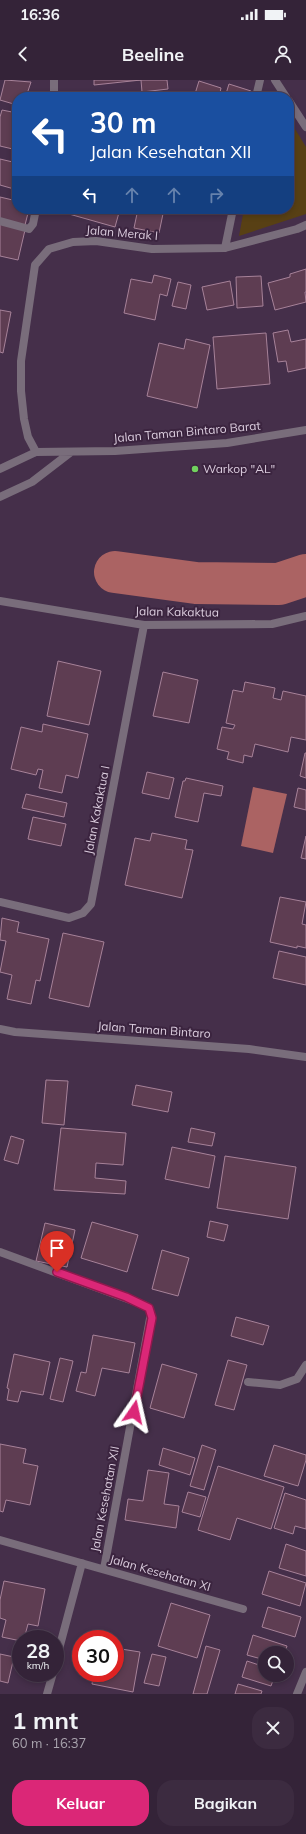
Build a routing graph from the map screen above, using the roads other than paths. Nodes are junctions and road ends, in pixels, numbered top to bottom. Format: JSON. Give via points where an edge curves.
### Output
{"nodes":[{"id":1,"x":54,"y":80,"type":"edge"},
{"id":2,"x":260,"y":80,"type":"edge"},
{"id":3,"x":275,"y":80,"type":"edge"},
{"id":4,"x":54,"y":92,"type":"edge"},
{"id":5,"x":257,"y":92,"type":"edge"},
{"id":6,"x":283,"y":92,"type":"edge"},
{"id":7,"x":294,"y":109,"type":"edge"},
{"id":8,"x":306,"y":127,"type":"edge"},
{"id":9,"x":35,"y":214,"type":"edge"},
{"id":10,"x":232,"y":214,"type":"edge"},
{"id":11,"x":0,"y":221,"type":"edge"},
{"id":12,"x":306,"y":225,"type":"edge"},
{"id":13,"x":225,"y":248,"type":"junction"},
{"id":14,"x":306,"y":430,"type":"edge"},
{"id":15,"x":36,"y":452,"type":"junction"},
{"id":16,"x":71,"y":452,"type":"junction"},
{"id":17,"x":0,"y":470,"type":"edge"},
{"id":18,"x":0,"y":497,"type":"edge"},
{"id":19,"x":0,"y":601,"type":"edge"},
{"id":20,"x":306,"y":616,"type":"edge"},
{"id":21,"x":144,"y":625,"type":"junction"},
{"id":22,"x":0,"y":902,"type":"edge"},
{"id":23,"x":0,"y":1029,"type":"edge"},
{"id":24,"x":306,"y":1057,"type":"edge"},
{"id":25,"x":0,"y":1252,"type":"edge"},
{"id":26,"x":306,"y":1365,"type":"edge"},
{"id":27,"x":248,"y":1382,"type":"dead end"},
{"id":28,"x":0,"y":1540,"type":"edge"},
{"id":29,"x":82,"y":1563,"type":"junction"},
{"id":30,"x":104,"y":1569,"type":"junction"},
{"id":31,"x":243,"y":1609,"type":"dead end"},
{"id":32,"x":64,"y":1630,"type":"edge"},
{"id":33,"x":306,"y":1672,"type":"edge"},
{"id":34,"x":50,"y":1682,"type":"edge"},
{"id":35,"x":47,"y":1694,"type":"edge"},
{"id":36,"x":297,"y":1694,"type":"edge"}],
"edges":[{"from":1,"to":4,"type":"street"},
{"from":2,"to":5,"type":"street"},
{"from":3,"to":6,"type":"street"},
{"from":7,"to":8,"type":"street"},
{"from":9,"to":11,"type":"street","via":[[29,229]]},
{"from":10,"to":13,"type":"street"},
{"from":12,"to":13,"type":"street","name":"Jalan Merak I"},
{"from":13,"to":15,"type":"street","name":"Jalan Merak I","via":[[152,249],[96,241],[73,242],[49,249],[35,265],[21,361],[24,419],[28,437]]},
{"from":14,"to":16,"type":"street","name":"Jalan Taman Bintaro Barat","via":[[227,442]]},
{"from":15,"to":16,"type":"street","name":"Jalan Taman Bintaro Barat"},
{"from":15,"to":17,"type":"street","name":"Jalan Taman Bintaro Barat"},
{"from":16,"to":18,"type":"street","via":[[32,482]]},
{"from":19,"to":21,"type":"street","name":"Jalan Kakaktua"},
{"from":20,"to":21,"type":"street","name":"Jalan Kakaktua","via":[[272,624]]},
{"from":21,"to":22,"type":"street","name":"Jalan Kakaktua I","via":[[91,904],[84,913],[69,918]]},
{"from":23,"to":24,"type":"street","name":"Jalan Taman Bintaro","via":[[249,1049]]},
{"from":25,"to":30,"type":"street","name":"Jalan Kesehatan XII","via":[[147,1306],[152,1313]]},
{"from":26,"to":27,"type":"street","via":[[297,1379],[280,1385]]},
{"from":28,"to":29,"type":"street","name":"Jalan Kesehatan XI"},
{"from":29,"to":30,"type":"street","name":"Jalan Kesehatan XI"},
{"from":29,"to":32,"type":"street"},
{"from":30,"to":31,"type":"street","name":"Jalan Kesehatan XI"},
{"from":33,"to":36,"type":"street"},
{"from":34,"to":35,"type":"street"}]}
